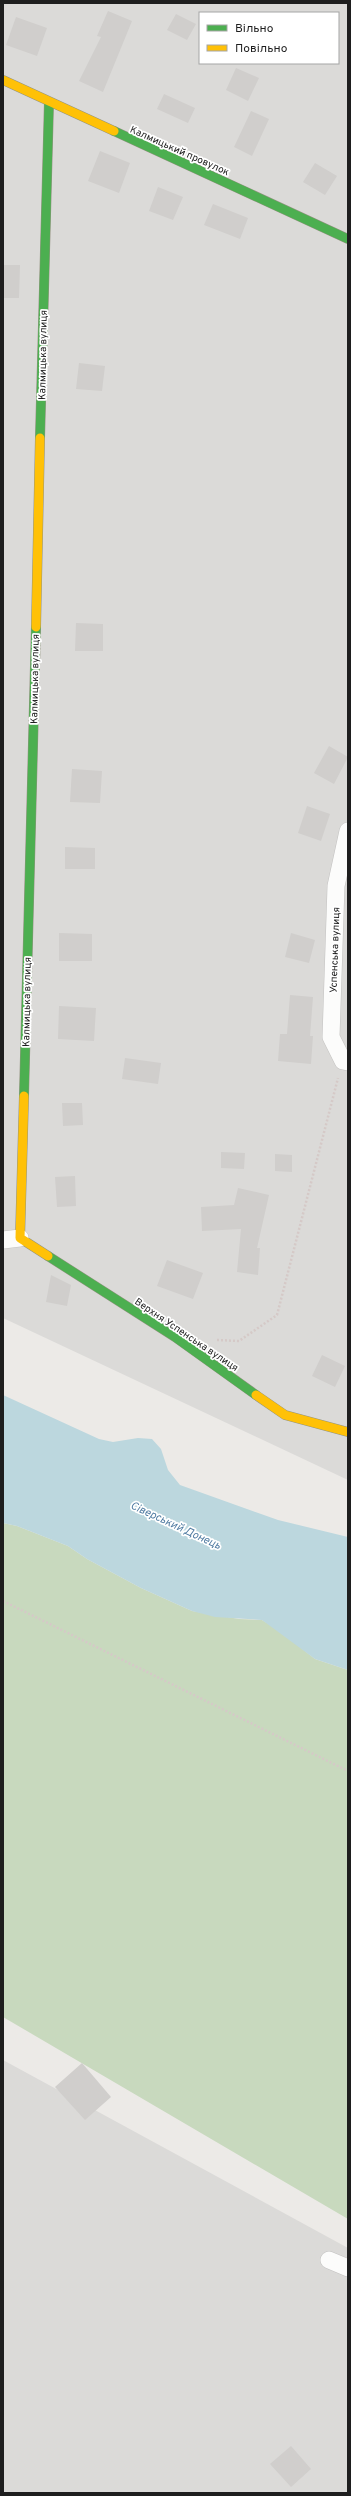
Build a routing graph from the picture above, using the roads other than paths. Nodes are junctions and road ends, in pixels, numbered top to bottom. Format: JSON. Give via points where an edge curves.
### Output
{"nodes":[{"id":1,"x":3,"y":80,"type":"edge"},
{"id":2,"x":48,"y":102,"type":"junction"},
{"id":3,"x":348,"y":239,"type":"edge"},
{"id":4,"x":348,"y":831,"type":"edge"},
{"id":5,"x":345,"y":1062,"type":"edge"},
{"id":6,"x":20,"y":1238,"type":"junction"},
{"id":7,"x":3,"y":1240,"type":"edge"},
{"id":8,"x":348,"y":1432,"type":"edge"},
{"id":9,"x":329,"y":2260,"type":"dead end"},
{"id":10,"x":348,"y":2268,"type":"edge"}],
"edges":[{"from":1,"to":2,"type":"street","name":"Калмицький провулок"},
{"from":2,"to":3,"type":"street","name":"Калмицький провулок"},
{"from":2,"to":6,"type":"street","name":"Калмицька вулиця"},
{"from":4,"to":5,"type":"street","name":"Успенська вулиця","via":[[336,886],[331,1037]]},
{"from":6,"to":7,"type":"street"},
{"from":6,"to":8,"type":"street","name":"Верхня Успенська вулиця","via":[[175,1337],[285,1415]]},
{"from":9,"to":10,"type":"street"}]}
